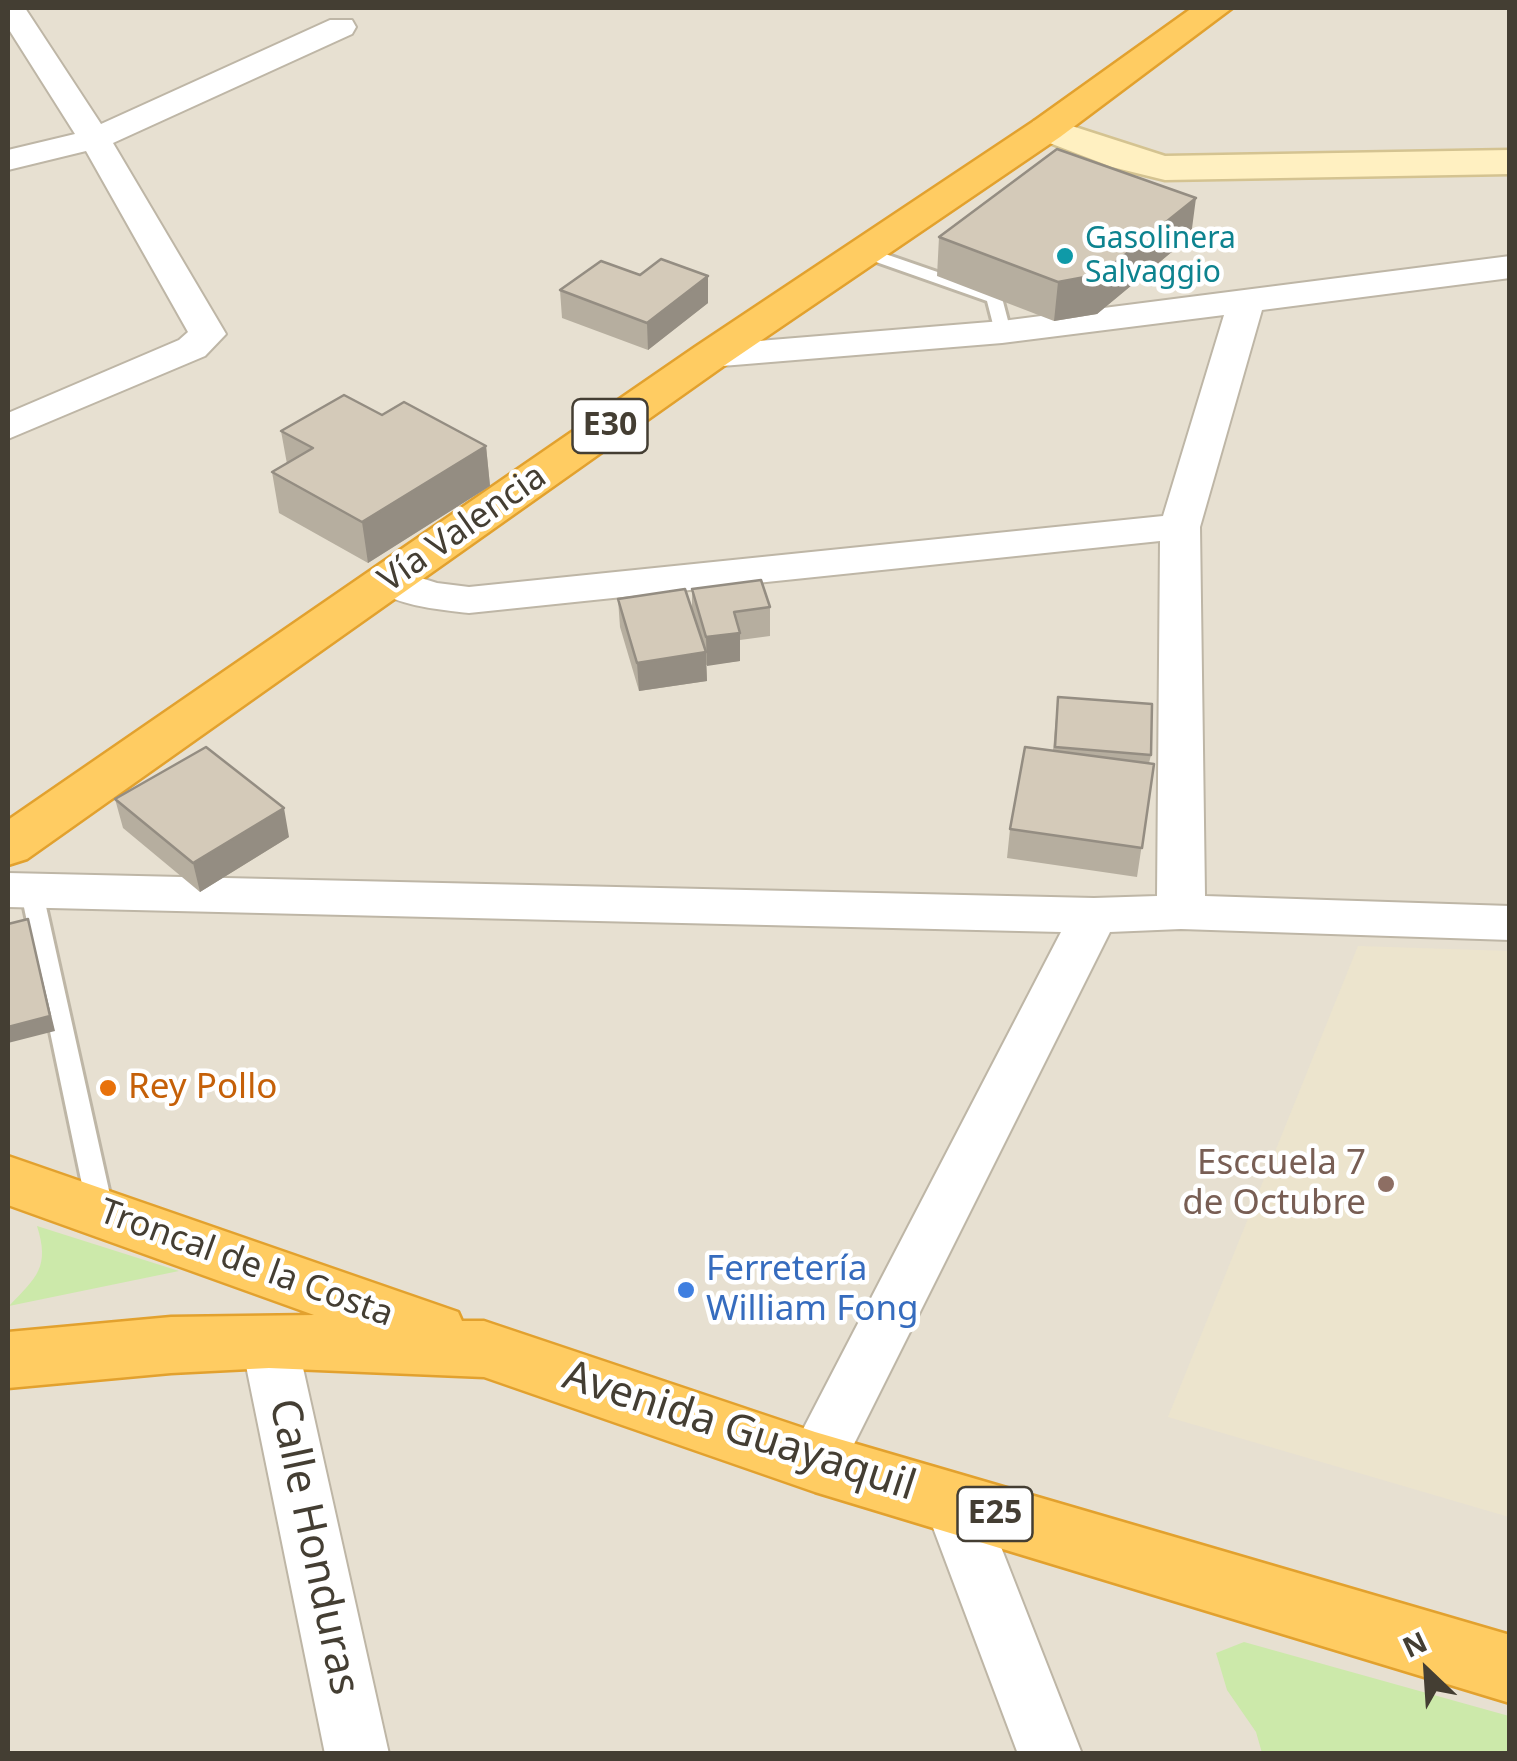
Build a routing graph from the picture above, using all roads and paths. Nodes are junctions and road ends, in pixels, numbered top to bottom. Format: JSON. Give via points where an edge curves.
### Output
{"nodes":[{"id":1,"x":10,"y":8,"type":"edge"},
{"id":2,"x":1214,"y":8,"type":"edge"},
{"id":3,"x":341,"y":27,"type":"dead end"},
{"id":4,"x":1047,"y":128,"type":"junction"},
{"id":5,"x":94,"y":139,"type":"junction"},
{"id":6,"x":8,"y":160,"type":"edge"},
{"id":7,"x":1510,"y":162,"type":"edge"},
{"id":8,"x":868,"y":252,"type":"junction"},
{"id":9,"x":1510,"y":266,"type":"edge"},
{"id":10,"x":1246,"y":301,"type":"junction"},
{"id":11,"x":1002,"y":332,"type":"junction"},
{"id":12,"x":710,"y":356,"type":"junction"},
{"id":13,"x":8,"y":427,"type":"edge"},
{"id":14,"x":1180,"y":527,"type":"junction"},
{"id":15,"x":389,"y":581,"type":"junction"},
{"id":16,"x":8,"y":846,"type":"edge"},
{"id":17,"x":20,"y":892,"type":"edge"},
{"id":18,"x":1181,"y":912,"type":"junction"},
{"id":19,"x":1094,"y":915,"type":"junction"},
{"id":20,"x":1510,"y":924,"type":"edge"},
{"id":21,"x":8,"y":1180,"type":"edge"},
{"id":22,"x":101,"y":1213,"type":"junction"},
{"id":23,"x":270,"y":1341,"type":"junction"},
{"id":24,"x":484,"y":1349,"type":"junction"},
{"id":25,"x":8,"y":1360,"type":"edge"},
{"id":26,"x":814,"y":1462,"type":"junction"},
{"id":27,"x":954,"y":1501,"type":"junction"},
{"id":28,"x":1510,"y":1669,"type":"edge"},
{"id":29,"x":357,"y":1754,"type":"edge"},
{"id":30,"x":1050,"y":1754,"type":"edge"}],
"edges":[{"from":1,"to":5,"type":"street"},
{"from":2,"to":4,"type":"highway","name":"Vía Valencia","number":"E30"},
{"from":3,"to":5,"type":"street"},
{"from":4,"to":7,"type":"street","via":[[1158,174]]},
{"from":4,"to":8,"type":"highway","name":"Vía Valencia","number":"E30"},
{"from":5,"to":6,"type":"street"},
{"from":5,"to":13,"type":"street","via":[[208,334],[192,348]]},
{"from":8,"to":11,"type":"lane","via":[[995,298]]},
{"from":8,"to":12,"type":"highway","name":"Vía Valencia","number":"E30"},
{"from":9,"to":10,"type":"street"},
{"from":10,"to":11,"type":"street"},
{"from":10,"to":14,"type":"street"},
{"from":11,"to":12,"type":"street"},
{"from":12,"to":15,"type":"highway","name":"Vía Valencia","number":"E30"},
{"from":14,"to":15,"type":"street","via":[[470,600]]},
{"from":14,"to":18,"type":"street"},
{"from":15,"to":16,"type":"highway","name":"Vía Valencia","number":"E30"},
{"from":17,"to":19,"type":"street"},
{"from":17,"to":22,"type":"lane"},
{"from":18,"to":19,"type":"street"},
{"from":18,"to":20,"type":"street"},
{"from":19,"to":26,"type":"street"},
{"from":21,"to":22,"type":"highway","name":"Troncal de la Costa","number":"E25"},
{"from":22,"to":24,"type":"highway","name":"Troncal de la Costa","number":"E25"},
{"from":23,"to":24,"type":"highway","name":"Avenida Guayaquil","number":"E25"},
{"from":23,"to":25,"type":"highway","name":"Avenida Guayaquil","number":"E25"},
{"from":23,"to":29,"type":"street","name":"Calle Honduras"},
{"from":24,"to":26,"type":"highway","name":"Avenida Guayaquil","number":"E25"},
{"from":26,"to":27,"type":"highway","name":"Avenida Guayaquil","number":"E25"},
{"from":27,"to":28,"type":"highway","name":"Avenida Guayaquil","number":"E25"},
{"from":27,"to":30,"type":"street"}]}
